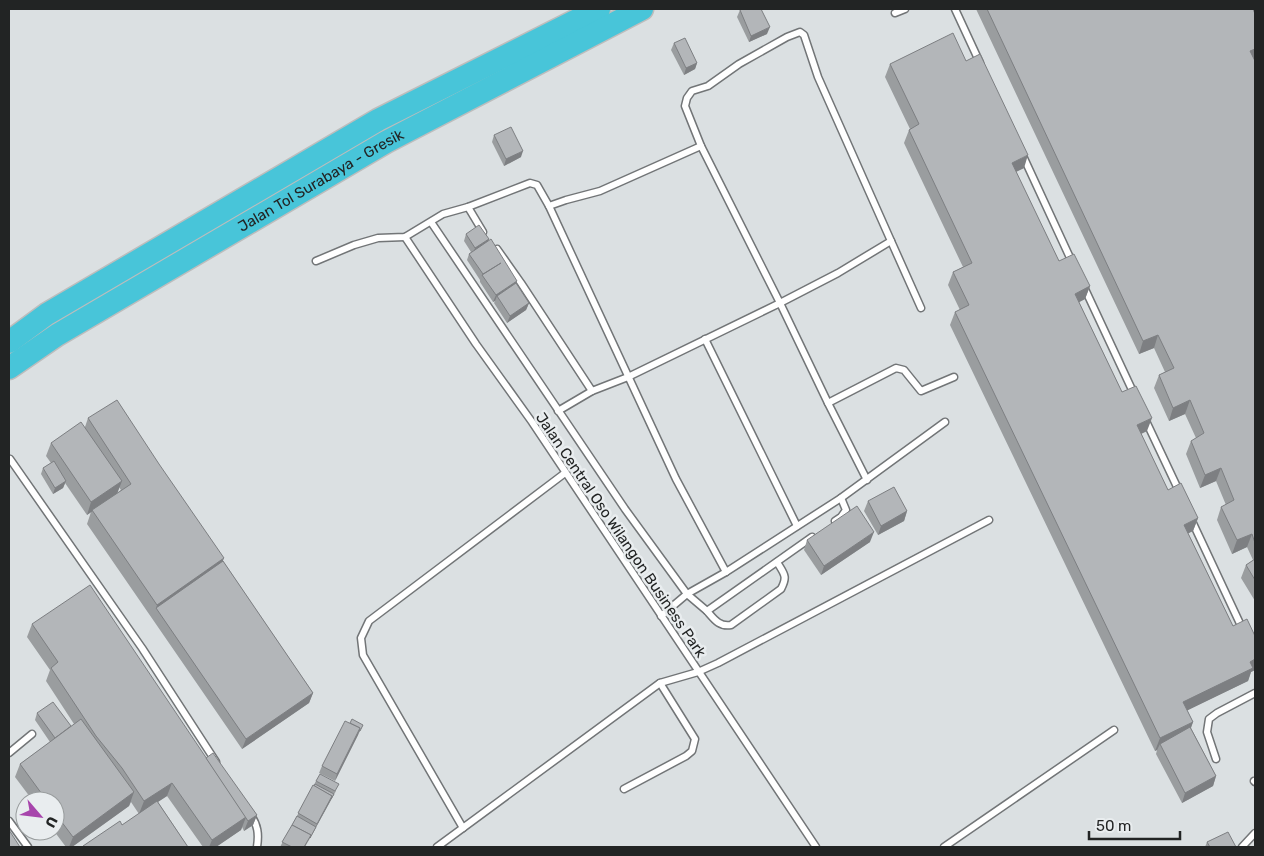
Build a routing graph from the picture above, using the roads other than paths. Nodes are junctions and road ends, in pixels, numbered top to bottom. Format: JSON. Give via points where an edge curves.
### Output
{"nodes":[{"id":1,"x":599,"y":9,"type":"edge"},
{"id":2,"x":642,"y":9,"type":"edge"},
{"id":3,"x":905,"y":9,"type":"edge"},
{"id":4,"x":954,"y":9,"type":"edge"},
{"id":5,"x":894,"y":13,"type":"dead end"},
{"id":6,"x":984,"y":72,"type":"edge"},
{"id":7,"x":701,"y":146,"type":"junction"},
{"id":8,"x":1021,"y":152,"type":"edge"},
{"id":9,"x":549,"y":206,"type":"junction"},
{"id":10,"x":468,"y":207,"type":"junction"},
{"id":11,"x":431,"y":222,"type":"junction"},
{"id":12,"x":404,"y":237,"type":"junction"},
{"id":13,"x":488,"y":239,"type":"edge"},
{"id":14,"x":891,"y":241,"type":"junction"},
{"id":15,"x":494,"y":247,"type":"edge"},
{"id":16,"x":316,"y":261,"type":"dead end"},
{"id":17,"x":1076,"y":269,"type":"edge"},
{"id":18,"x":1080,"y":278,"type":"edge"},
{"id":19,"x":780,"y":303,"type":"junction"},
{"id":20,"x":921,"y":308,"type":"dead end"},
{"id":21,"x":705,"y":339,"type":"junction"},
{"id":22,"x":9,"y":342,"type":"edge"},
{"id":23,"x":9,"y":368,"type":"edge"},
{"id":24,"x":628,"y":377,"type":"junction"},
{"id":25,"x":954,"y":377,"type":"dead end"},
{"id":26,"x":592,"y":391,"type":"junction"},
{"id":27,"x":828,"y":403,"type":"junction"},
{"id":28,"x":1138,"y":404,"type":"edge"},
{"id":29,"x":558,"y":411,"type":"junction"},
{"id":30,"x":1142,"y":413,"type":"edge"},
{"id":31,"x":945,"y":422,"type":"dead end"},
{"id":32,"x":10,"y":459,"type":"edge"},
{"id":33,"x":565,"y":473,"type":"junction"},
{"id":34,"x":868,"y":480,"type":"junction"},
{"id":35,"x":1180,"y":494,"type":"edge"},
{"id":36,"x":841,"y":498,"type":"junction"},
{"id":37,"x":1188,"y":512,"type":"edge"},
{"id":38,"x":990,"y":520,"type":"dead end"},
{"id":39,"x":798,"y":526,"type":"junction"},
{"id":40,"x":826,"y":527,"type":"edge"},
{"id":41,"x":819,"y":532,"type":"edge"},
{"id":42,"x":777,"y":562,"type":"junction"},
{"id":43,"x":726,"y":572,"type":"junction"},
{"id":44,"x":687,"y":594,"type":"junction"},
{"id":45,"x":707,"y":611,"type":"junction"},
{"id":46,"x":662,"y":616,"type":"junction"},
{"id":47,"x":1247,"y":638,"type":"edge"},
{"id":48,"x":698,"y":672,"type":"junction"},
{"id":49,"x":660,"y":683,"type":"junction"},
{"id":50,"x":1255,"y":693,"type":"edge"},
{"id":51,"x":1114,"y":730,"type":"dead end"},
{"id":52,"x":32,"y":734,"type":"dead end"},
{"id":53,"x":9,"y":753,"type":"edge"},
{"id":54,"x":1216,"y":759,"type":"dead end"},
{"id":55,"x":218,"y":764,"type":"edge"},
{"id":56,"x":624,"y":789,"type":"dead end"},
{"id":57,"x":245,"y":806,"type":"edge"},
{"id":58,"x":9,"y":821,"type":"edge"},
{"id":59,"x":463,"y":828,"type":"junction"},
{"id":60,"x":1255,"y":833,"type":"edge"},
{"id":61,"x":28,"y":847,"type":"edge"},
{"id":62,"x":257,"y":847,"type":"edge"},
{"id":63,"x":437,"y":847,"type":"edge"},
{"id":64,"x":816,"y":847,"type":"edge"},
{"id":65,"x":944,"y":847,"type":"edge"},
{"id":66,"x":1242,"y":847,"type":"edge"}],
"edges":[{"from":1,"to":22,"type":"highway","name":"Jalan Tol Surabaya - Gresik","via":[[378,120],[47,314]]},
{"from":2,"to":23,"type":"highway","name":"Jalan Tol Surabaya - Gresik","via":[[386,142],[57,335]]},
{"from":3,"to":5,"type":"lane"},
{"from":4,"to":6,"type":"lane"},
{"from":7,"to":9,"type":"lane","via":[[600,191]]},
{"from":7,"to":14,"type":"lane","via":[[685,106],[692,91],[708,86],[739,64],[800,32]]},
{"from":7,"to":19,"type":"lane"},
{"from":8,"to":17,"type":"lane"},
{"from":9,"to":10,"type":"lane","via":[[538,185],[530,183]]},
{"from":9,"to":24,"type":"lane"},
{"from":10,"to":11,"type":"lane","via":[[443,214]]},
{"from":10,"to":13,"type":"lane"},
{"from":11,"to":12,"type":"lane"},
{"from":11,"to":29,"type":"lane"},
{"from":12,"to":16,"type":"lane","via":[[378,238]]},
{"from":12,"to":33,"type":"lane","name":"Jalan Central Oso Wilangon Business Park"},
{"from":14,"to":19,"type":"lane"},
{"from":14,"to":20,"type":"lane"},
{"from":15,"to":26,"type":"lane"},
{"from":18,"to":28,"type":"lane"},
{"from":19,"to":21,"type":"lane"},
{"from":19,"to":27,"type":"lane"},
{"from":21,"to":24,"type":"lane"},
{"from":21,"to":39,"type":"lane"},
{"from":24,"to":26,"type":"lane"},
{"from":24,"to":43,"type":"lane","via":[[676,479]]},
{"from":25,"to":27,"type":"lane","via":[[922,390],[904,370],[896,368]]},
{"from":26,"to":29,"type":"lane"},
{"from":27,"to":34,"type":"lane"},
{"from":29,"to":44,"type":"lane"},
{"from":30,"to":35,"type":"lane"},
{"from":31,"to":34,"type":"lane"},
{"from":32,"to":55,"type":"lane","via":[[142,648]]},
{"from":33,"to":46,"type":"lane","name":"Jalan Central Oso Wilangon Business Park"},
{"from":33,"to":59,"type":"lane","via":[[369,621],[361,638],[363,656]]},
{"from":34,"to":36,"type":"lane"},
{"from":36,"to":39,"type":"lane"},
{"from":36,"to":40,"type":"lane","via":[[846,510]]},
{"from":37,"to":47,"type":"lane"},
{"from":38,"to":48,"type":"lane"},
{"from":39,"to":43,"type":"lane"},
{"from":41,"to":42,"type":"lane"},
{"from":42,"to":45,"type":"lane"},
{"from":42,"to":45,"type":"lane","via":[[786,577],[781,589],[730,625],[717,622]]},
{"from":43,"to":44,"type":"lane"},
{"from":44,"to":45,"type":"lane"},
{"from":44,"to":46,"type":"lane"},
{"from":46,"to":48,"type":"lane","name":"Jalan Central Oso Wilangon Business Park"},
{"from":48,"to":49,"type":"lane"},
{"from":48,"to":64,"type":"lane","name":"Jalan Central Oso Wilangon Business Park"},
{"from":49,"to":56,"type":"lane","via":[[695,739],[692,751]]},
{"from":49,"to":59,"type":"lane"},
{"from":50,"to":54,"type":"lane","via":[[1209,719],[1207,732]]},
{"from":51,"to":65,"type":"lane"},
{"from":52,"to":53,"type":"lane"},
{"from":57,"to":62,"type":"lane","via":[[256,822]]},
{"from":58,"to":61,"type":"lane"},
{"from":59,"to":63,"type":"lane"},
{"from":60,"to":66,"type":"lane"}]}
